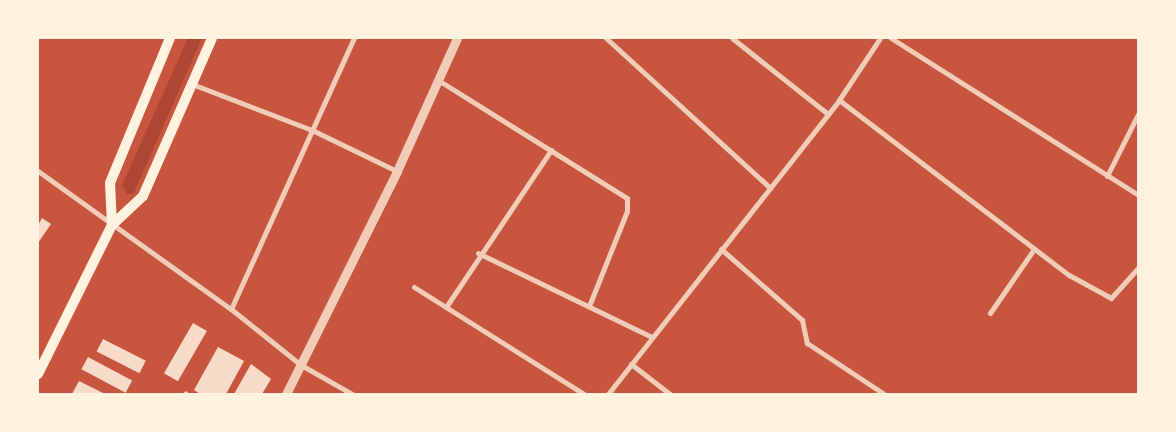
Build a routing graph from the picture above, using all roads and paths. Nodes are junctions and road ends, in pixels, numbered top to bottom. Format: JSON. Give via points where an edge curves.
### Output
{"nodes":[{"id":1,"x":170,"y":38,"type":"edge"},
{"id":2,"x":212,"y":38,"type":"edge"},
{"id":3,"x":354,"y":38,"type":"edge"},
{"id":4,"x":457,"y":38,"type":"edge"},
{"id":5,"x":606,"y":38,"type":"edge"},
{"id":6,"x":732,"y":38,"type":"edge"},
{"id":7,"x":880,"y":38,"type":"edge"},
{"id":8,"x":890,"y":38,"type":"edge"},
{"id":9,"x":438,"y":80,"type":"junction"},
{"id":10,"x":192,"y":84,"type":"junction"},
{"id":11,"x":839,"y":100,"type":"junction"},
{"id":12,"x":828,"y":114,"type":"junction"},
{"id":13,"x":1138,"y":114,"type":"edge"},
{"id":14,"x":312,"y":130,"type":"junction"},
{"id":15,"x":551,"y":150,"type":"junction"},
{"id":16,"x":38,"y":171,"type":"edge"},
{"id":17,"x":397,"y":172,"type":"junction"},
{"id":18,"x":1107,"y":176,"type":"junction"},
{"id":19,"x":770,"y":188,"type":"junction"},
{"id":20,"x":1138,"y":195,"type":"edge"},
{"id":21,"x":112,"y":225,"type":"junction"},
{"id":22,"x":1034,"y":249,"type":"junction"},
{"id":23,"x":721,"y":250,"type":"junction"},
{"id":24,"x":478,"y":253,"type":"junction"},
{"id":25,"x":1138,"y":268,"type":"edge"},
{"id":26,"x":414,"y":287,"type":"dead end"},
{"id":27,"x":589,"y":306,"type":"junction"},
{"id":28,"x":446,"y":307,"type":"junction"},
{"id":29,"x":231,"y":309,"type":"junction"},
{"id":30,"x":990,"y":313,"type":"dead end"},
{"id":31,"x":652,"y":337,"type":"junction"},
{"id":32,"x":301,"y":364,"type":"junction"},
{"id":33,"x":631,"y":364,"type":"junction"},
{"id":34,"x":38,"y":374,"type":"edge"},
{"id":35,"x":286,"y":394,"type":"edge"},
{"id":36,"x":352,"y":394,"type":"edge"},
{"id":37,"x":584,"y":394,"type":"edge"},
{"id":38,"x":608,"y":394,"type":"edge"},
{"id":39,"x":670,"y":394,"type":"edge"},
{"id":40,"x":884,"y":394,"type":"edge"}],
"edges":[{"from":1,"to":21,"type":"main road","via":[[110,183]]},
{"from":2,"to":10,"type":"main road"},
{"from":3,"to":14,"type":"street"},
{"from":4,"to":9,"type":"street"},
{"from":5,"to":19,"type":"street"},
{"from":6,"to":12,"type":"street"},
{"from":7,"to":11,"type":"street"},
{"from":8,"to":18,"type":"street"},
{"from":9,"to":15,"type":"street"},
{"from":9,"to":17,"type":"street"},
{"from":10,"to":14,"type":"street"},
{"from":10,"to":21,"type":"main road","via":[[143,196]]},
{"from":11,"to":12,"type":"street"},
{"from":11,"to":22,"type":"street"},
{"from":12,"to":19,"type":"street"},
{"from":13,"to":18,"type":"street"},
{"from":14,"to":17,"type":"street"},
{"from":14,"to":29,"type":"street"},
{"from":15,"to":24,"type":"street"},
{"from":15,"to":27,"type":"street","via":[[627,198],[627,211]]},
{"from":16,"to":21,"type":"street"},
{"from":17,"to":32,"type":"street"},
{"from":18,"to":20,"type":"street"},
{"from":19,"to":23,"type":"street"},
{"from":21,"to":29,"type":"street"},
{"from":21,"to":34,"type":"main road"},
{"from":22,"to":25,"type":"street","via":[[1069,276],[1111,298]]},
{"from":22,"to":30,"type":"street"},
{"from":23,"to":31,"type":"street"},
{"from":23,"to":40,"type":"street","via":[[802,320],[807,343]]},
{"from":24,"to":27,"type":"street"},
{"from":24,"to":28,"type":"street"},
{"from":26,"to":28,"type":"street"},
{"from":27,"to":31,"type":"street"},
{"from":28,"to":37,"type":"street"},
{"from":29,"to":32,"type":"street"},
{"from":31,"to":33,"type":"street"},
{"from":32,"to":35,"type":"street"},
{"from":32,"to":36,"type":"street"},
{"from":33,"to":38,"type":"street"},
{"from":33,"to":39,"type":"street"}]}
